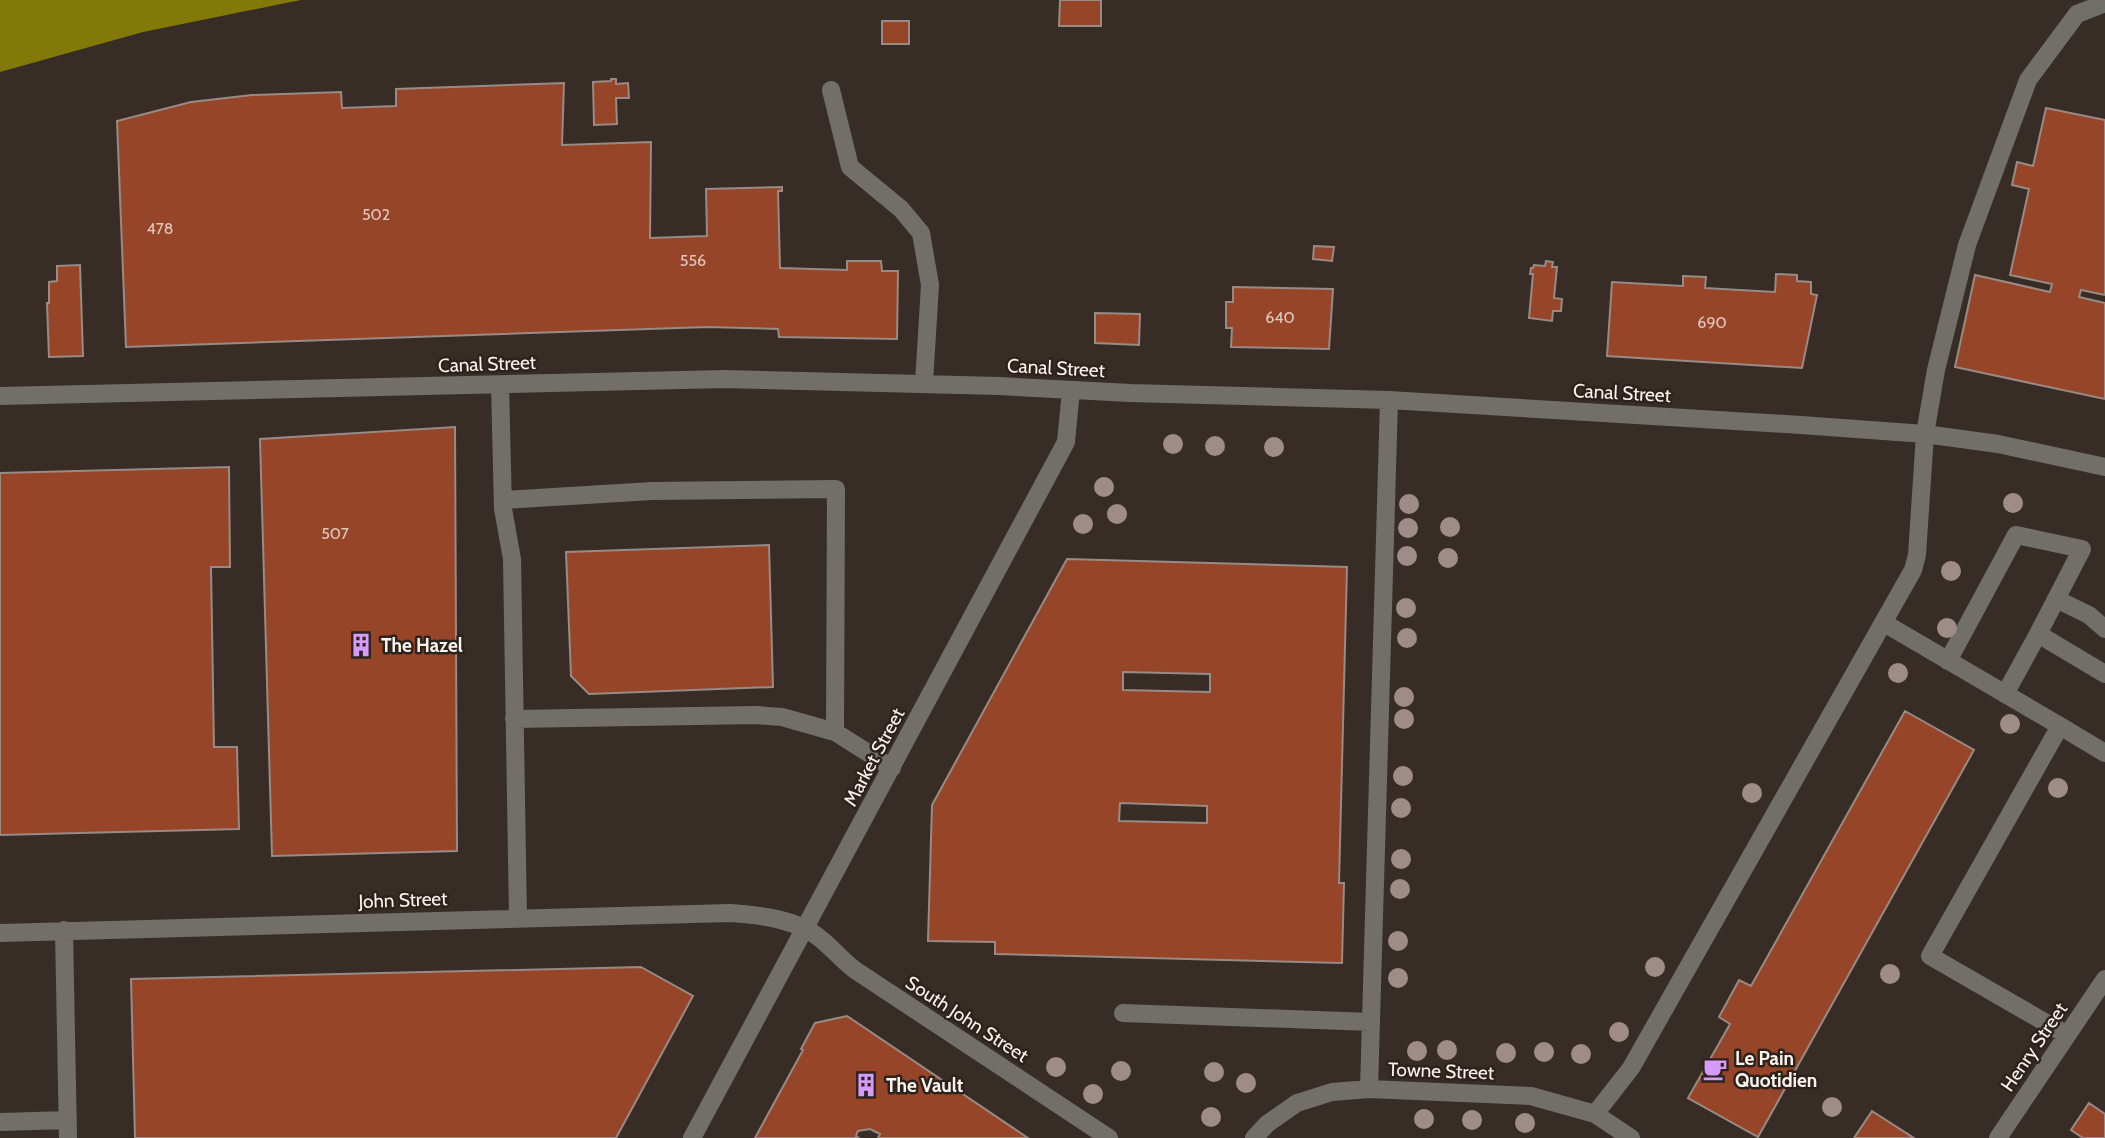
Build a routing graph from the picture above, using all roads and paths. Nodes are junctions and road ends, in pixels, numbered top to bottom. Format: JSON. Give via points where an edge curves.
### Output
{"nodes":[{"id":1,"x":2105,"y":4,"type":"edge"},
{"id":2,"x":831,"y":90,"type":"dead end"},
{"id":3,"x":924,"y":383,"type":"junction"},
{"id":4,"x":500,"y":385,"type":"junction"},
{"id":5,"x":1071,"y":390,"type":"junction"},
{"id":6,"x":0,"y":396,"type":"edge"},
{"id":7,"x":1389,"y":400,"type":"junction"},
{"id":8,"x":1925,"y":434,"type":"junction"},
{"id":9,"x":2105,"y":467,"type":"edge"},
{"id":10,"x":503,"y":500,"type":"junction"},
{"id":11,"x":2056,"y":599,"type":"junction"},
{"id":12,"x":2097,"y":613,"type":"edge"},
{"id":13,"x":1884,"y":623,"type":"junction"},
{"id":14,"x":2105,"y":629,"type":"edge"},
{"id":15,"x":2038,"y":634,"type":"junction"},
{"id":16,"x":1948,"y":661,"type":"junction"},
{"id":17,"x":2105,"y":674,"type":"edge"},
{"id":18,"x":2004,"y":694,"type":"junction"},
{"id":19,"x":514,"y":719,"type":"junction"},
{"id":20,"x":2060,"y":726,"type":"junction"},
{"id":21,"x":835,"y":732,"type":"junction"},
{"id":22,"x":2105,"y":753,"type":"edge"},
{"id":23,"x":892,"y":768,"type":"junction"},
{"id":24,"x":518,"y":918,"type":"junction"},
{"id":25,"x":805,"y":929,"type":"junction"},
{"id":26,"x":64,"y":930,"type":"junction"},
{"id":27,"x":0,"y":933,"type":"edge"},
{"id":28,"x":2105,"y":979,"type":"edge"},
{"id":29,"x":1123,"y":1013,"type":"dead end"},
{"id":30,"x":1371,"y":1022,"type":"junction"},
{"id":31,"x":2067,"y":1035,"type":"junction"},
{"id":32,"x":1369,"y":1089,"type":"junction"},
{"id":33,"x":1595,"y":1114,"type":"junction"},
{"id":34,"x":0,"y":1122,"type":"edge"},
{"id":35,"x":68,"y":1129,"type":"edge"},
{"id":36,"x":692,"y":1138,"type":"edge"},
{"id":37,"x":1109,"y":1138,"type":"edge"},
{"id":38,"x":1254,"y":1138,"type":"edge"},
{"id":39,"x":1630,"y":1138,"type":"edge"},
{"id":40,"x":1998,"y":1138,"type":"edge"}],
"edges":[{"from":1,"to":8,"type":"street","via":[[2077,14],[2028,80],[1967,245]]},
{"from":2,"to":3,"type":"street","via":[[850,167],[901,209],[921,233],[930,285]]},
{"from":3,"to":4,"type":"street","name":"Canal Street","via":[[725,379]]},
{"from":3,"to":5,"type":"street","name":"Canal Street"},
{"from":4,"to":6,"type":"street","name":"Canal Street"},
{"from":4,"to":10,"type":"street"},
{"from":5,"to":7,"type":"street","name":"Canal Street"},
{"from":5,"to":23,"type":"street","name":"Market Street","via":[[1066,442]]},
{"from":7,"to":8,"type":"street","name":"Canal Street"},
{"from":7,"to":30,"type":"street"},
{"from":8,"to":9,"type":"street","name":"Canal Street"},
{"from":8,"to":13,"type":"street","via":[[1917,555]]},
{"from":10,"to":19,"type":"street","via":[[512,559]]},
{"from":10,"to":21,"type":"street","via":[[652,491],[836,489]]},
{"from":11,"to":12,"type":"street"},
{"from":11,"to":15,"type":"street"},
{"from":11,"to":16,"type":"street","via":[[2082,549],[2017,535]]},
{"from":12,"to":14,"type":"street"},
{"from":13,"to":16,"type":"street"},
{"from":13,"to":33,"type":"street","via":[[1630,1068]]},
{"from":15,"to":17,"type":"street"},
{"from":15,"to":18,"type":"street"},
{"from":16,"to":18,"type":"street"},
{"from":18,"to":20,"type":"street"},
{"from":19,"to":21,"type":"street","via":[[756,715],[782,717]]},
{"from":19,"to":24,"type":"street"},
{"from":20,"to":22,"type":"street"},
{"from":20,"to":31,"type":"street","via":[[1930,956]]},
{"from":21,"to":23,"type":"street"},
{"from":23,"to":25,"type":"street","name":"Market Street"},
{"from":24,"to":25,"type":"street","name":"John Street","via":[[730,913]]},
{"from":24,"to":26,"type":"street","name":"John Street"},
{"from":25,"to":36,"type":"street","name":"Market Street"},
{"from":25,"to":37,"type":"street","name":"South John Street","via":[[855,970]]},
{"from":26,"to":27,"type":"street","name":"John Street"},
{"from":26,"to":35,"type":"street"},
{"from":28,"to":31,"type":"street","name":"Henry Street"},
{"from":29,"to":30,"type":"street"},
{"from":30,"to":32,"type":"street"},
{"from":31,"to":40,"type":"street","name":"Henry Street"},
{"from":32,"to":33,"type":"street","name":"Towne Street","via":[[1531,1096]]},
{"from":32,"to":38,"type":"street","name":"Towne Street","via":[[1332,1092],[1297,1103]]},
{"from":33,"to":39,"type":"street","name":"Towne Street"},
{"from":34,"to":35,"type":"street"}]}
